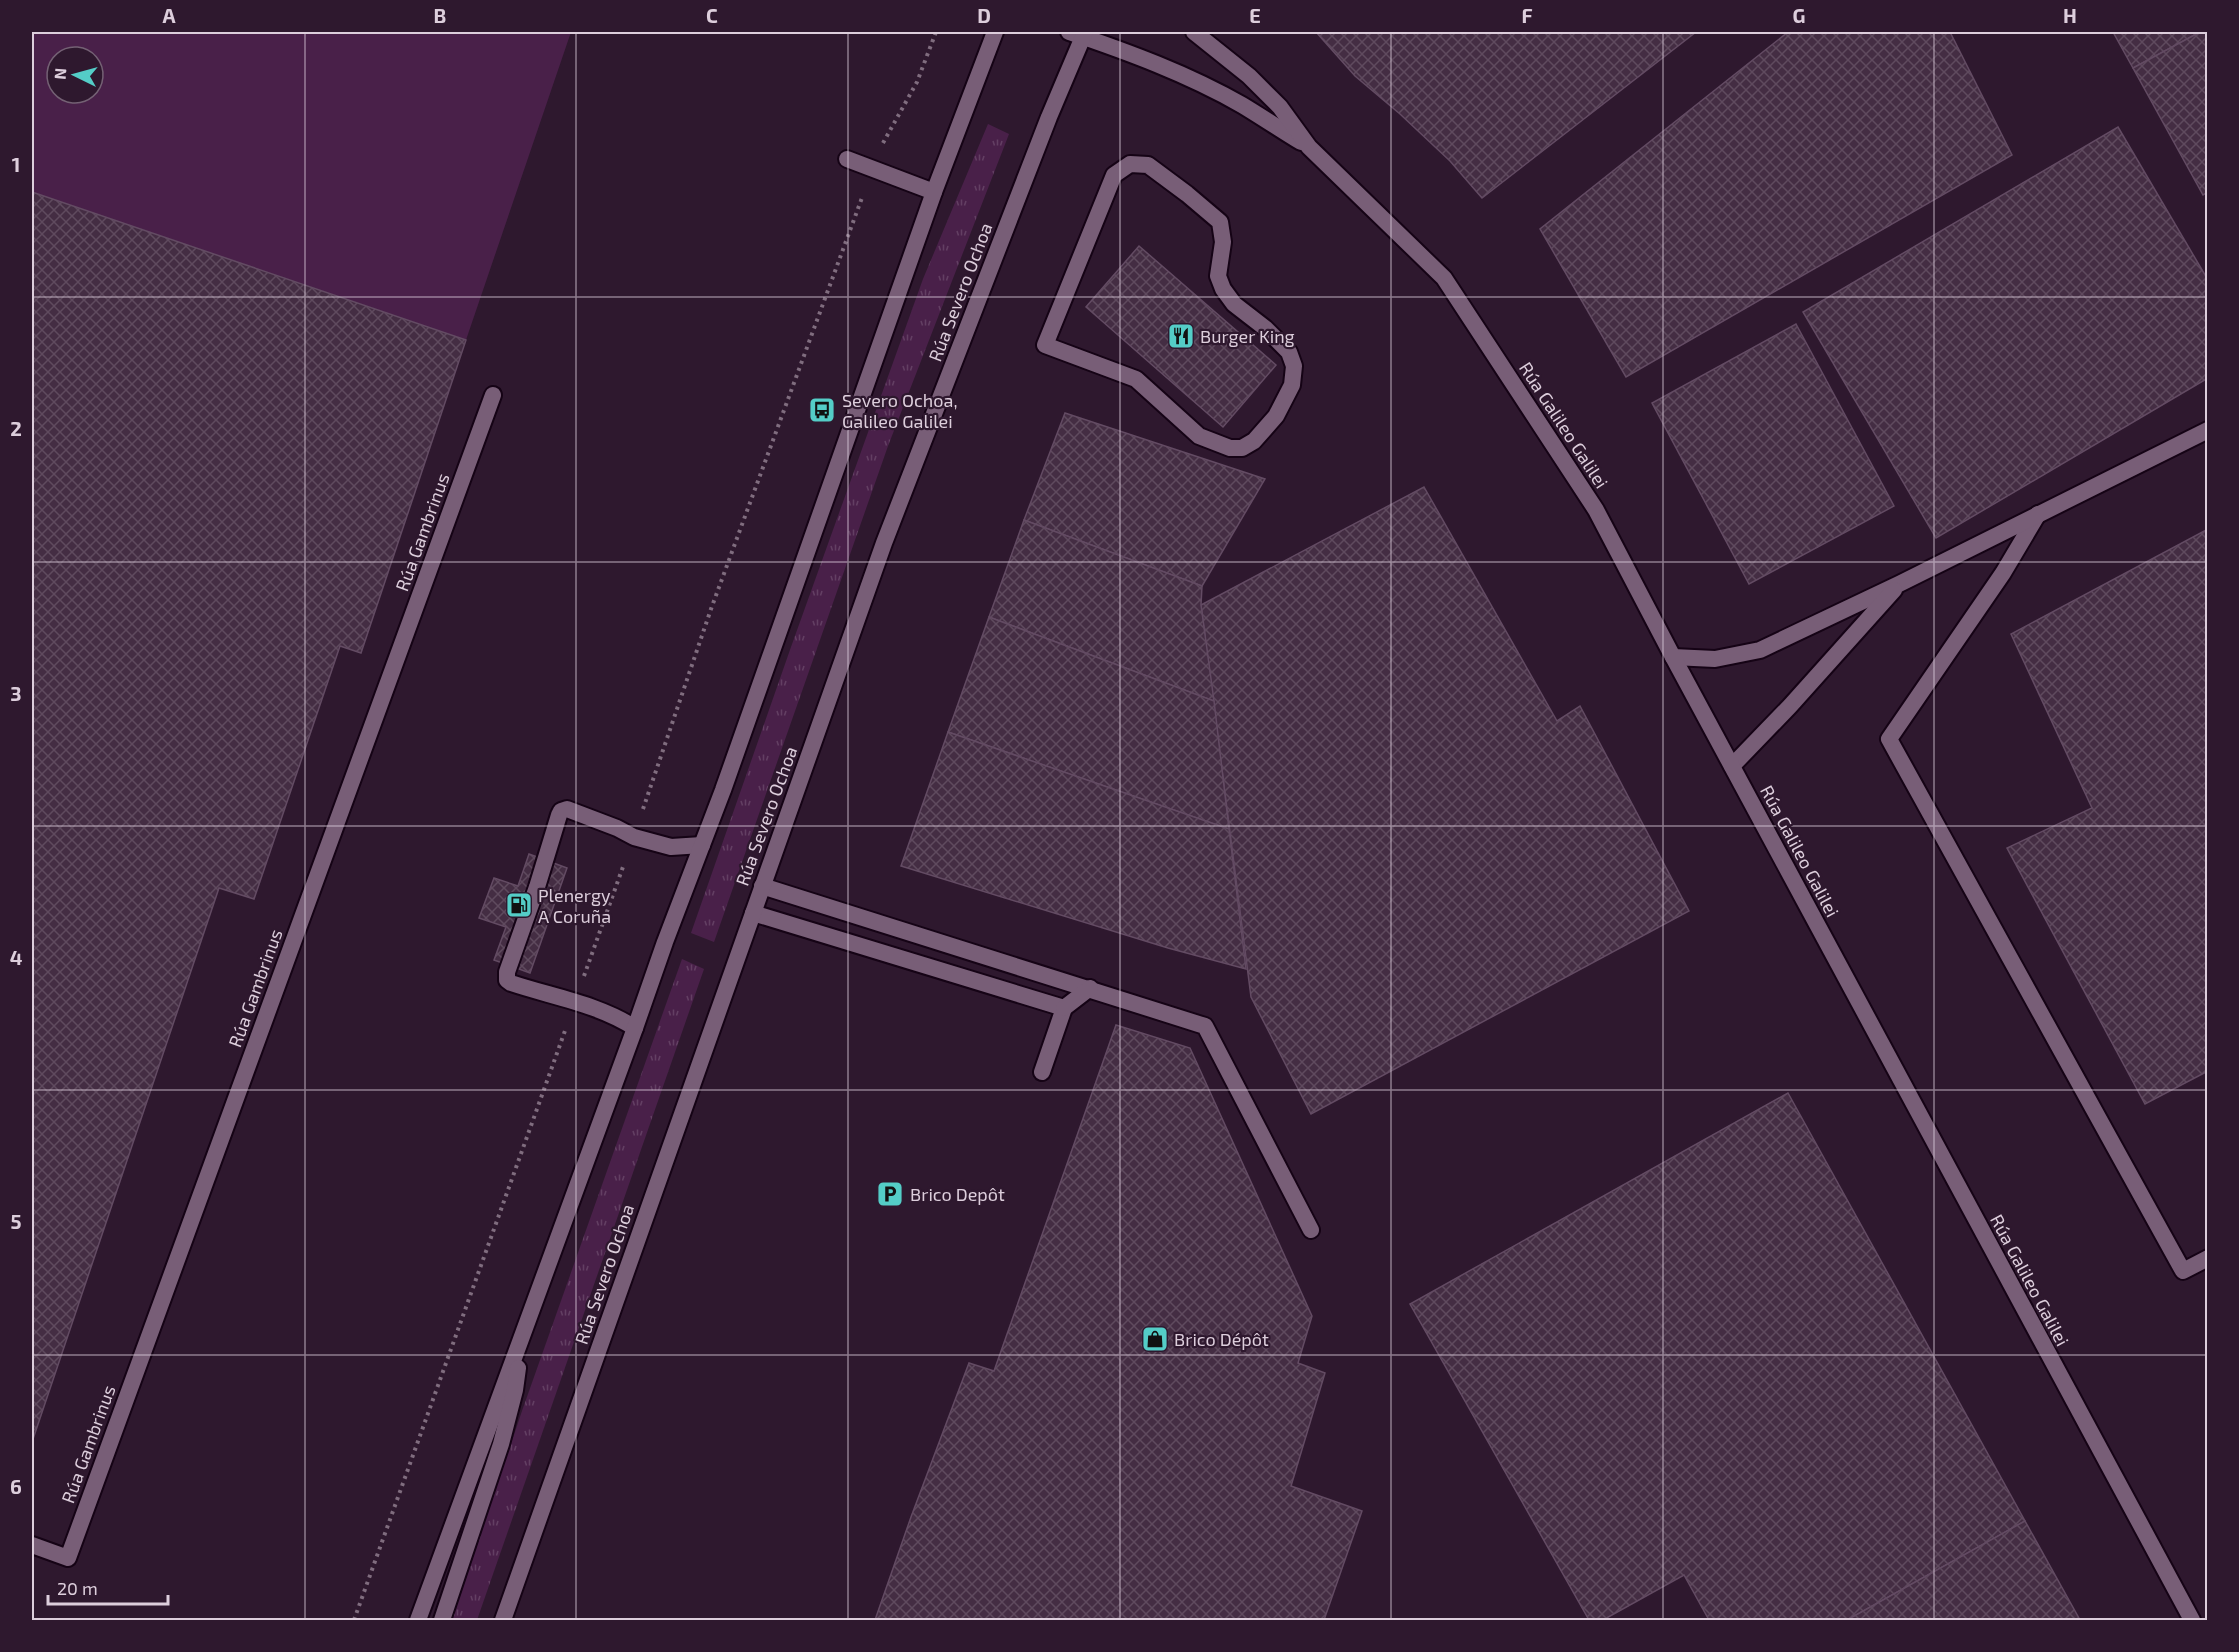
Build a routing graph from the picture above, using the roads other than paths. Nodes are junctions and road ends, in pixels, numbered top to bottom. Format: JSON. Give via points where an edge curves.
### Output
{"nodes":[{"id":1,"x":995,"y":32,"type":"edge"},
{"id":2,"x":1194,"y":32,"type":"edge"},
{"id":3,"x":1079,"y":33,"type":"edge"},
{"id":4,"x":1309,"y":147,"type":"junction"},
{"id":5,"x":847,"y":159,"type":"dead end"},
{"id":6,"x":934,"y":192,"type":"junction"},
{"id":7,"x":1223,"y":242,"type":"joint"},
{"id":8,"x":493,"y":395,"type":"dead end"},
{"id":9,"x":2208,"y":430,"type":"edge"},
{"id":10,"x":2038,"y":514,"type":"junction"},
{"id":11,"x":1899,"y":584,"type":"junction"},
{"id":12,"x":1673,"y":657,"type":"junction"},
{"id":13,"x":1732,"y":766,"type":"junction"},
{"id":14,"x":702,"y":845,"type":"junction"},
{"id":15,"x":762,"y":886,"type":"junction"},
{"id":16,"x":753,"y":913,"type":"junction"},
{"id":17,"x":1090,"y":988,"type":"junction"},
{"id":18,"x":1064,"y":1008,"type":"junction"},
{"id":19,"x":636,"y":1028,"type":"junction"},
{"id":20,"x":1042,"y":1072,"type":"dead end"},
{"id":21,"x":1311,"y":1230,"type":"dead end"},
{"id":22,"x":2208,"y":1258,"type":"edge"},
{"id":23,"x":522,"y":1337,"type":"junction"},
{"id":24,"x":32,"y":1545,"type":"edge"},
{"id":25,"x":418,"y":1620,"type":"edge"},
{"id":26,"x":442,"y":1620,"type":"edge"},
{"id":27,"x":503,"y":1620,"type":"edge"},
{"id":28,"x":2192,"y":1620,"type":"edge"}],
"edges":[{"from":1,"to":6,"type":"main road"},
{"from":2,"to":4,"type":"main road","name":"Rúa Galileo Galilei","via":[[1280,106]]},
{"from":3,"to":4,"type":"main road","name":"Rúa Galileo Galilei","via":[[1204,86]]},
{"from":3,"to":15,"type":"main road","name":"Rúa Severo Ochoa","via":[[884,543]]},
{"from":4,"to":12,"type":"main road","name":"Rúa Galileo Galilei","via":[[1444,278],[1596,510]]},
{"from":5,"to":6,"type":"main road"},
{"from":6,"to":14,"type":"main road"},
{"from":7,"to":7,"type":"main road","via":[[1220,222],[1148,165],[1130,164],[1114,174],[1045,345],[1136,379],[1199,436],[1219,445],[1242,448],[1254,441],[1276,416],[1292,385],[1294,366],[1289,352],[1223,290],[1218,276]]},
{"from":8,"to":24,"type":"main road","name":"Rúa Gambrinus","via":[[68,1558]]},
{"from":9,"to":10,"type":"main road"},
{"from":10,"to":11,"type":"main road"},
{"from":10,"to":22,"type":"main road","via":[[2003,573],[1889,738],[2183,1271]]},
{"from":11,"to":12,"type":"main road","via":[[1760,650],[1715,659]]},
{"from":11,"to":13,"type":"main road"},
{"from":12,"to":13,"type":"main road","name":"Rúa Galileo Galilei"},
{"from":13,"to":28,"type":"main road","name":"Rúa Galileo Galilei"},
{"from":14,"to":19,"type":"main road"},
{"from":14,"to":19,"type":"main road","via":[[671,847],[633,837],[567,809],[559,815],[506,976],[511,983],[575,1001]]},
{"from":15,"to":16,"type":"main road","name":"Rúa Severo Ochoa"},
{"from":15,"to":17,"type":"main road"},
{"from":16,"to":18,"type":"main road"},
{"from":16,"to":27,"type":"main road","name":"Rúa Severo Ochoa"},
{"from":17,"to":18,"type":"main road"},
{"from":17,"to":21,"type":"main road","via":[[1205,1026]]},
{"from":18,"to":20,"type":"main road"},
{"from":19,"to":23,"type":"main road"},
{"from":23,"to":25,"type":"main road"},
{"from":23,"to":26,"type":"main road","via":[[515,1390],[501,1444]]}]}
